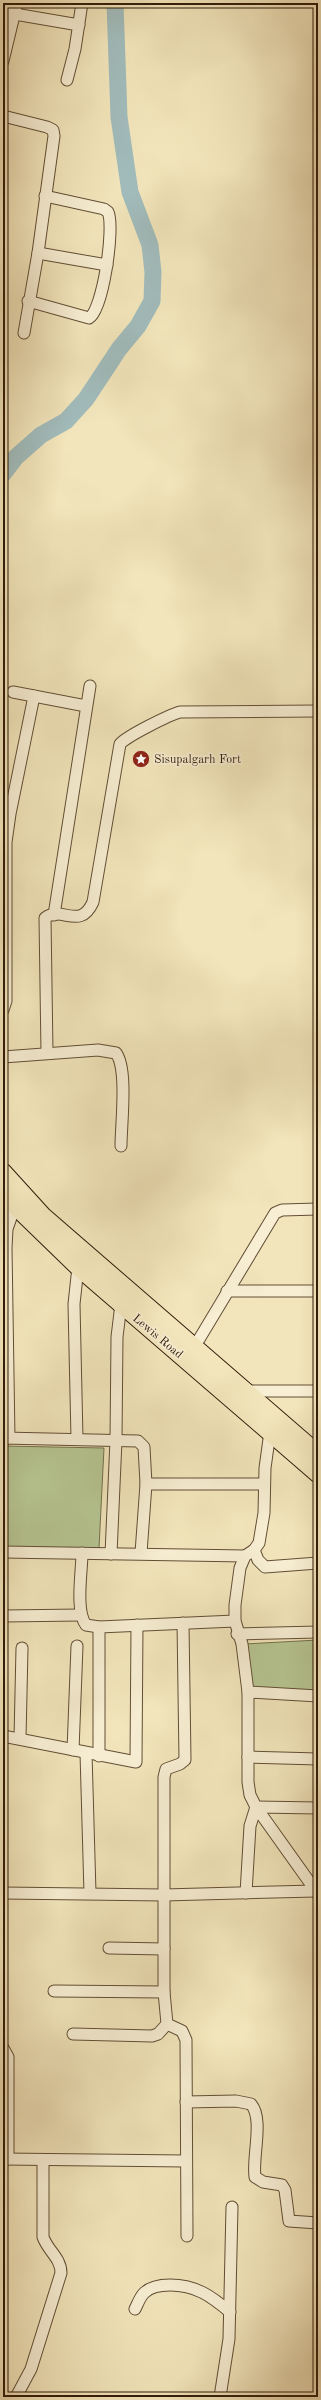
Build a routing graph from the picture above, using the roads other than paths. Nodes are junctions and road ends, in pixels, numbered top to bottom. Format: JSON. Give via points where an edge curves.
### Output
{"nodes":[{"id":1,"x":82,"y":3,"type":"edge"},
{"id":2,"x":16,"y":8,"type":"edge"},
{"id":3,"x":3,"y":12,"type":"edge"},
{"id":4,"x":79,"y":25,"type":"junction"},
{"id":5,"x":3,"y":61,"type":"edge"},
{"id":6,"x":67,"y":80,"type":"dead end"},
{"id":7,"x":3,"y":116,"type":"edge"},
{"id":8,"x":45,"y":196,"type":"junction"},
{"id":9,"x":38,"y":253,"type":"junction"},
{"id":10,"x":107,"y":265,"type":"junction"},
{"id":11,"x":28,"y":302,"type":"junction"},
{"id":12,"x":24,"y":333,"type":"dead end"},
{"id":13,"x":90,"y":686,"type":"dead end"},
{"id":14,"x":13,"y":692,"type":"dead end"},
{"id":15,"x":34,"y":696,"type":"junction"},
{"id":16,"x":86,"y":706,"type":"junction"},
{"id":17,"x":318,"y":710,"type":"edge"},
{"id":18,"x":54,"y":915,"type":"junction"},
{"id":19,"x":3,"y":1010,"type":"edge"},
{"id":20,"x":47,"y":1053,"type":"junction"},
{"id":21,"x":3,"y":1057,"type":"edge"},
{"id":22,"x":121,"y":1146,"type":"dead end"},
{"id":23,"x":3,"y":1172,"type":"edge"},
{"id":24,"x":3,"y":1192,"type":"edge"},
{"id":25,"x":15,"y":1206,"type":"junction"},
{"id":26,"x":318,"y":1209,"type":"edge"},
{"id":27,"x":78,"y":1267,"type":"junction"},
{"id":28,"x":227,"y":1291,"type":"junction"},
{"id":29,"x":318,"y":1291,"type":"edge"},
{"id":30,"x":121,"y":1304,"type":"junction"},
{"id":31,"x":195,"y":1346,"type":"junction"},
{"id":32,"x":244,"y":1390,"type":"junction"},
{"id":33,"x":318,"y":1391,"type":"edge"},
{"id":34,"x":270,"y":1432,"type":"junction"},
{"id":35,"x":6,"y":1438,"type":"edge"},
{"id":36,"x":77,"y":1439,"type":"junction"},
{"id":37,"x":116,"y":1440,"type":"junction"},
{"id":38,"x":318,"y":1454,"type":"edge"},
{"id":39,"x":318,"y":1474,"type":"edge"},
{"id":40,"x":146,"y":1484,"type":"junction"},
{"id":41,"x":264,"y":1484,"type":"junction"},
{"id":42,"x":3,"y":1552,"type":"edge"},
{"id":43,"x":82,"y":1553,"type":"junction"},
{"id":44,"x":141,"y":1553,"type":"junction"},
{"id":45,"x":250,"y":1553,"type":"junction"},
{"id":46,"x":111,"y":1554,"type":"junction"},
{"id":47,"x":318,"y":1564,"type":"edge"},
{"id":48,"x":81,"y":1615,"type":"junction"},
{"id":49,"x":3,"y":1616,"type":"edge"},
{"id":50,"x":235,"y":1621,"type":"junction"},
{"id":51,"x":183,"y":1623,"type":"junction"},
{"id":52,"x":136,"y":1625,"type":"junction"},
{"id":53,"x":99,"y":1627,"type":"junction"},
{"id":54,"x":318,"y":1632,"type":"edge"},
{"id":55,"x":237,"y":1634,"type":"junction"},
{"id":56,"x":77,"y":1646,"type":"dead end"},
{"id":57,"x":22,"y":1648,"type":"dead end"},
{"id":58,"x":248,"y":1692,"type":"junction"},
{"id":59,"x":318,"y":1696,"type":"edge"},
{"id":60,"x":3,"y":1736,"type":"edge"},
{"id":61,"x":20,"y":1738,"type":"junction"},
{"id":62,"x":73,"y":1750,"type":"junction"},
{"id":63,"x":86,"y":1753,"type":"junction"},
{"id":64,"x":99,"y":1756,"type":"junction"},
{"id":65,"x":248,"y":1757,"type":"junction"},
{"id":66,"x":318,"y":1759,"type":"edge"},
{"id":67,"x":256,"y":1807,"type":"junction"},
{"id":68,"x":318,"y":1808,"type":"edge"},
{"id":69,"x":316,"y":1892,"type":"edge"},
{"id":70,"x":3,"y":1893,"type":"edge"},
{"id":71,"x":90,"y":1893,"type":"junction"},
{"id":72,"x":246,"y":1893,"type":"junction"},
{"id":73,"x":164,"y":1895,"type":"junction"},
{"id":74,"x":109,"y":1948,"type":"dead end"},
{"id":75,"x":164,"y":1949,"type":"junction"},
{"id":76,"x":54,"y":1991,"type":"dead end"},
{"id":77,"x":164,"y":1992,"type":"junction"},
{"id":78,"x":167,"y":2024,"type":"junction"},
{"id":79,"x":73,"y":2034,"type":"dead end"},
{"id":80,"x":3,"y":2048,"type":"edge"},
{"id":81,"x":186,"y":2102,"type":"junction"},
{"id":82,"x":5,"y":2159,"type":"edge"},
{"id":83,"x":43,"y":2160,"type":"junction"},
{"id":84,"x":186,"y":2161,"type":"junction"},
{"id":85,"x":232,"y":2207,"type":"dead end"},
{"id":86,"x":318,"y":2223,"type":"edge"},
{"id":87,"x":187,"y":2236,"type":"dead end"},
{"id":88,"x":135,"y":2308,"type":"dead end"},
{"id":89,"x":230,"y":2312,"type":"junction"},
{"id":90,"x":16,"y":2397,"type":"edge"},
{"id":91,"x":220,"y":2397,"type":"edge"}],
"edges":[{"from":1,"to":4,"type":"street"},
{"from":2,"to":3,"type":"street"},
{"from":2,"to":4,"type":"street"},
{"from":2,"to":5,"type":"street"},
{"from":4,"to":6,"type":"street"},
{"from":7,"to":8,"type":"street","via":[[53,130]]},
{"from":8,"to":9,"type":"street"},
{"from":8,"to":10,"type":"street","via":[[108,212],[110,221]]},
{"from":9,"to":10,"type":"street"},
{"from":9,"to":11,"type":"street"},
{"from":10,"to":11,"type":"street","via":[[94,312],[89,318]]},
{"from":11,"to":12,"type":"street"},
{"from":13,"to":16,"type":"street"},
{"from":14,"to":15,"type":"street"},
{"from":15,"to":16,"type":"street"},
{"from":15,"to":19,"type":"street","via":[[6,842],[6,1001]]},
{"from":16,"to":18,"type":"street","via":[[77,779]]},
{"from":17,"to":18,"type":"street","via":[[180,712],[126,737],[117,752],[93,902],[89,910],[79,917]]},
{"from":18,"to":20,"type":"street","via":[[45,918]]},
{"from":20,"to":21,"type":"street"},
{"from":20,"to":22,"type":"street","via":[[98,1050],[116,1053],[120,1058]]},
{"from":23,"to":31,"type":"main road","name":"Lewis Road","via":[[43,1216]]},
{"from":24,"to":25,"type":"main road","name":"Lewis Road"},
{"from":25,"to":27,"type":"main road","name":"Lewis Road"},
{"from":25,"to":35,"type":"street","via":[[7,1229],[6,1248]]},
{"from":26,"to":28,"type":"street","via":[[282,1210],[275,1213]]},
{"from":27,"to":30,"type":"main road","name":"Lewis Road"},
{"from":27,"to":36,"type":"street","via":[[74,1304]]},
{"from":28,"to":29,"type":"street"},
{"from":28,"to":31,"type":"street"},
{"from":30,"to":34,"type":"main road","name":"Lewis Road"},
{"from":30,"to":37,"type":"street","via":[[117,1338]]},
{"from":31,"to":32,"type":"main road","name":"Lewis Road"},
{"from":32,"to":33,"type":"street"},
{"from":32,"to":38,"type":"main road","name":"Lewis Road"},
{"from":34,"to":39,"type":"main road","name":"Lewis Road"},
{"from":34,"to":41,"type":"street"},
{"from":35,"to":36,"type":"street"},
{"from":36,"to":37,"type":"street"},
{"from":37,"to":40,"type":"street","via":[[138,1441],[144,1446]]},
{"from":37,"to":46,"type":"street"},
{"from":40,"to":41,"type":"street"},
{"from":40,"to":44,"type":"street"},
{"from":41,"to":45,"type":"street","via":[[259,1542]]},
{"from":42,"to":43,"type":"street"},
{"from":43,"to":46,"type":"street"},
{"from":43,"to":48,"type":"street"},
{"from":44,"to":45,"type":"street"},
{"from":44,"to":46,"type":"street"},
{"from":45,"to":47,"type":"street","via":[[265,1567]]},
{"from":45,"to":50,"type":"street","via":[[237,1580]]},
{"from":48,"to":49,"type":"street"},
{"from":48,"to":53,"type":"street","via":[[86,1625]]},
{"from":50,"to":51,"type":"street"},
{"from":50,"to":55,"type":"street"},
{"from":51,"to":52,"type":"street"},
{"from":51,"to":73,"type":"street","via":[[186,1754],[183,1762],[166,1769],[164,1774]]},
{"from":52,"to":53,"type":"street"},
{"from":52,"to":64,"type":"street","via":[[136,1762]]},
{"from":53,"to":64,"type":"street"},
{"from":54,"to":55,"type":"street"},
{"from":55,"to":58,"type":"street","via":[[242,1644]]},
{"from":56,"to":62,"type":"street"},
{"from":57,"to":61,"type":"street"},
{"from":58,"to":59,"type":"street"},
{"from":58,"to":65,"type":"street"},
{"from":60,"to":61,"type":"street"},
{"from":61,"to":62,"type":"street"},
{"from":62,"to":63,"type":"street"},
{"from":63,"to":64,"type":"street"},
{"from":63,"to":71,"type":"street"},
{"from":65,"to":66,"type":"street"},
{"from":65,"to":67,"type":"street","via":[[250,1795]]},
{"from":67,"to":68,"type":"street"},
{"from":67,"to":69,"type":"street"},
{"from":67,"to":72,"type":"street","via":[[250,1826]]},
{"from":69,"to":72,"type":"street"},
{"from":70,"to":71,"type":"street"},
{"from":71,"to":73,"type":"street"},
{"from":72,"to":73,"type":"street"},
{"from":73,"to":75,"type":"street"},
{"from":74,"to":75,"type":"street"},
{"from":75,"to":77,"type":"street"},
{"from":76,"to":77,"type":"street"},
{"from":77,"to":78,"type":"street"},
{"from":78,"to":79,"type":"street","via":[[158,2034],[152,2036]]},
{"from":78,"to":81,"type":"street","via":[[177,2027],[185,2034]]},
{"from":80,"to":82,"type":"street","via":[[8,2057]]},
{"from":81,"to":84,"type":"street"},
{"from":81,"to":86,"type":"street","via":[[236,2101],[251,2104],[256,2109],[255,2177],[263,2182],[282,2185],[290,2221]]},
{"from":82,"to":83,"type":"street"},
{"from":83,"to":84,"type":"street"},
{"from":83,"to":90,"type":"street","via":[[43,2237],[59,2260],[61,2273],[31,2369]]},
{"from":84,"to":87,"type":"street"},
{"from":85,"to":89,"type":"street"},
{"from":88,"to":89,"type":"street","via":[[143,2294],[151,2288],[181,2285],[195,2288],[211,2296]]},
{"from":89,"to":91,"type":"street"}]}
